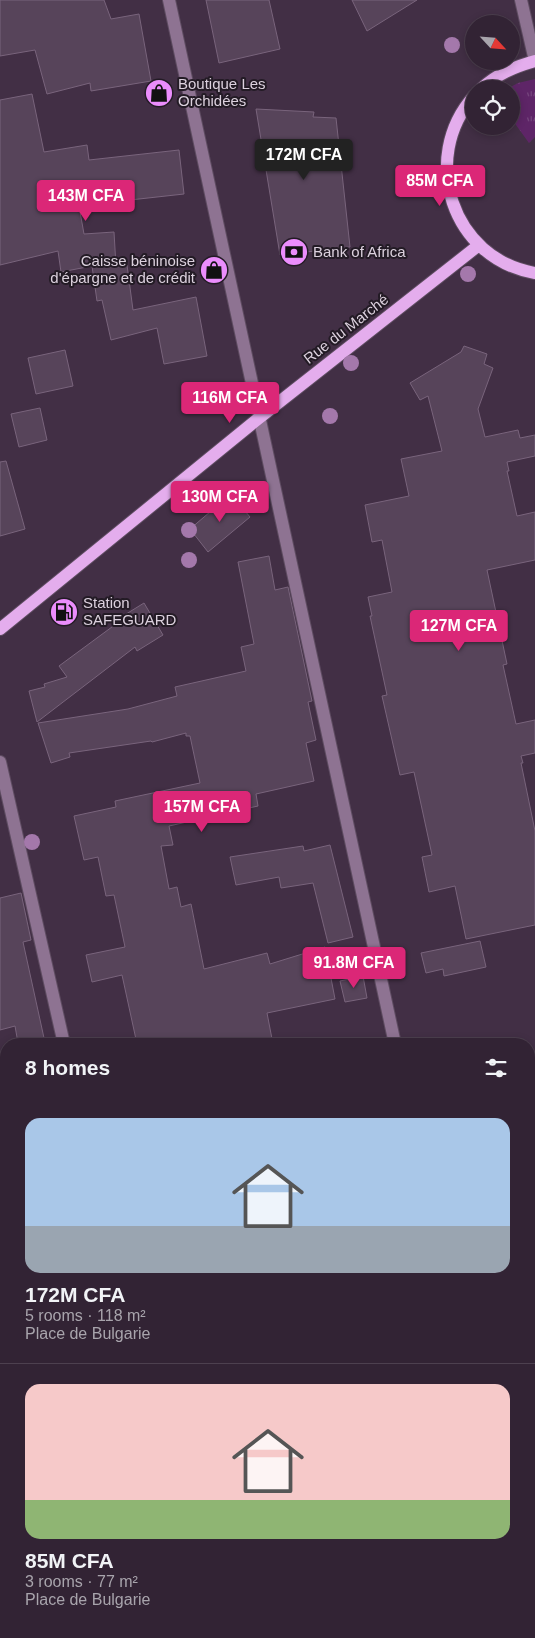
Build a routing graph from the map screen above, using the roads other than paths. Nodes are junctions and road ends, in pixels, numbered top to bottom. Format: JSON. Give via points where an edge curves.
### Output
{"nodes":[{"id":1,"x":169,"y":0,"type":"edge"},
{"id":2,"x":521,"y":0,"type":"edge"},
{"id":3,"x":535,"y":61,"type":"edge"},
{"id":4,"x":493,"y":80,"type":"edge"},
{"id":5,"x":465,"y":108,"type":"edge"},
{"id":6,"x":479,"y":245,"type":"junction"},
{"id":7,"x":535,"y":273,"type":"edge"},
{"id":8,"x":259,"y":418,"type":"junction"},
{"id":9,"x":0,"y":629,"type":"edge"},
{"id":10,"x":0,"y":762,"type":"edge"},
{"id":11,"x":63,"y":1038,"type":"edge"},
{"id":12,"x":394,"y":1038,"type":"edge"}],
"edges":[{"from":1,"to":8,"type":"street"},
{"from":2,"to":3,"type":"street"},
{"from":3,"to":4,"type":"main road","via":[[504,72]]},
{"from":5,"to":6,"type":"main road","via":[[453,130],[448,149],[448,188],[463,225]]},
{"from":6,"to":7,"type":"main road","via":[[509,265]]},
{"from":6,"to":8,"type":"main road","name":"Rue du Marché"},
{"from":8,"to":9,"type":"main road","name":"Rue du Marché"},
{"from":8,"to":12,"type":"street"},
{"from":10,"to":11,"type":"street"}]}
